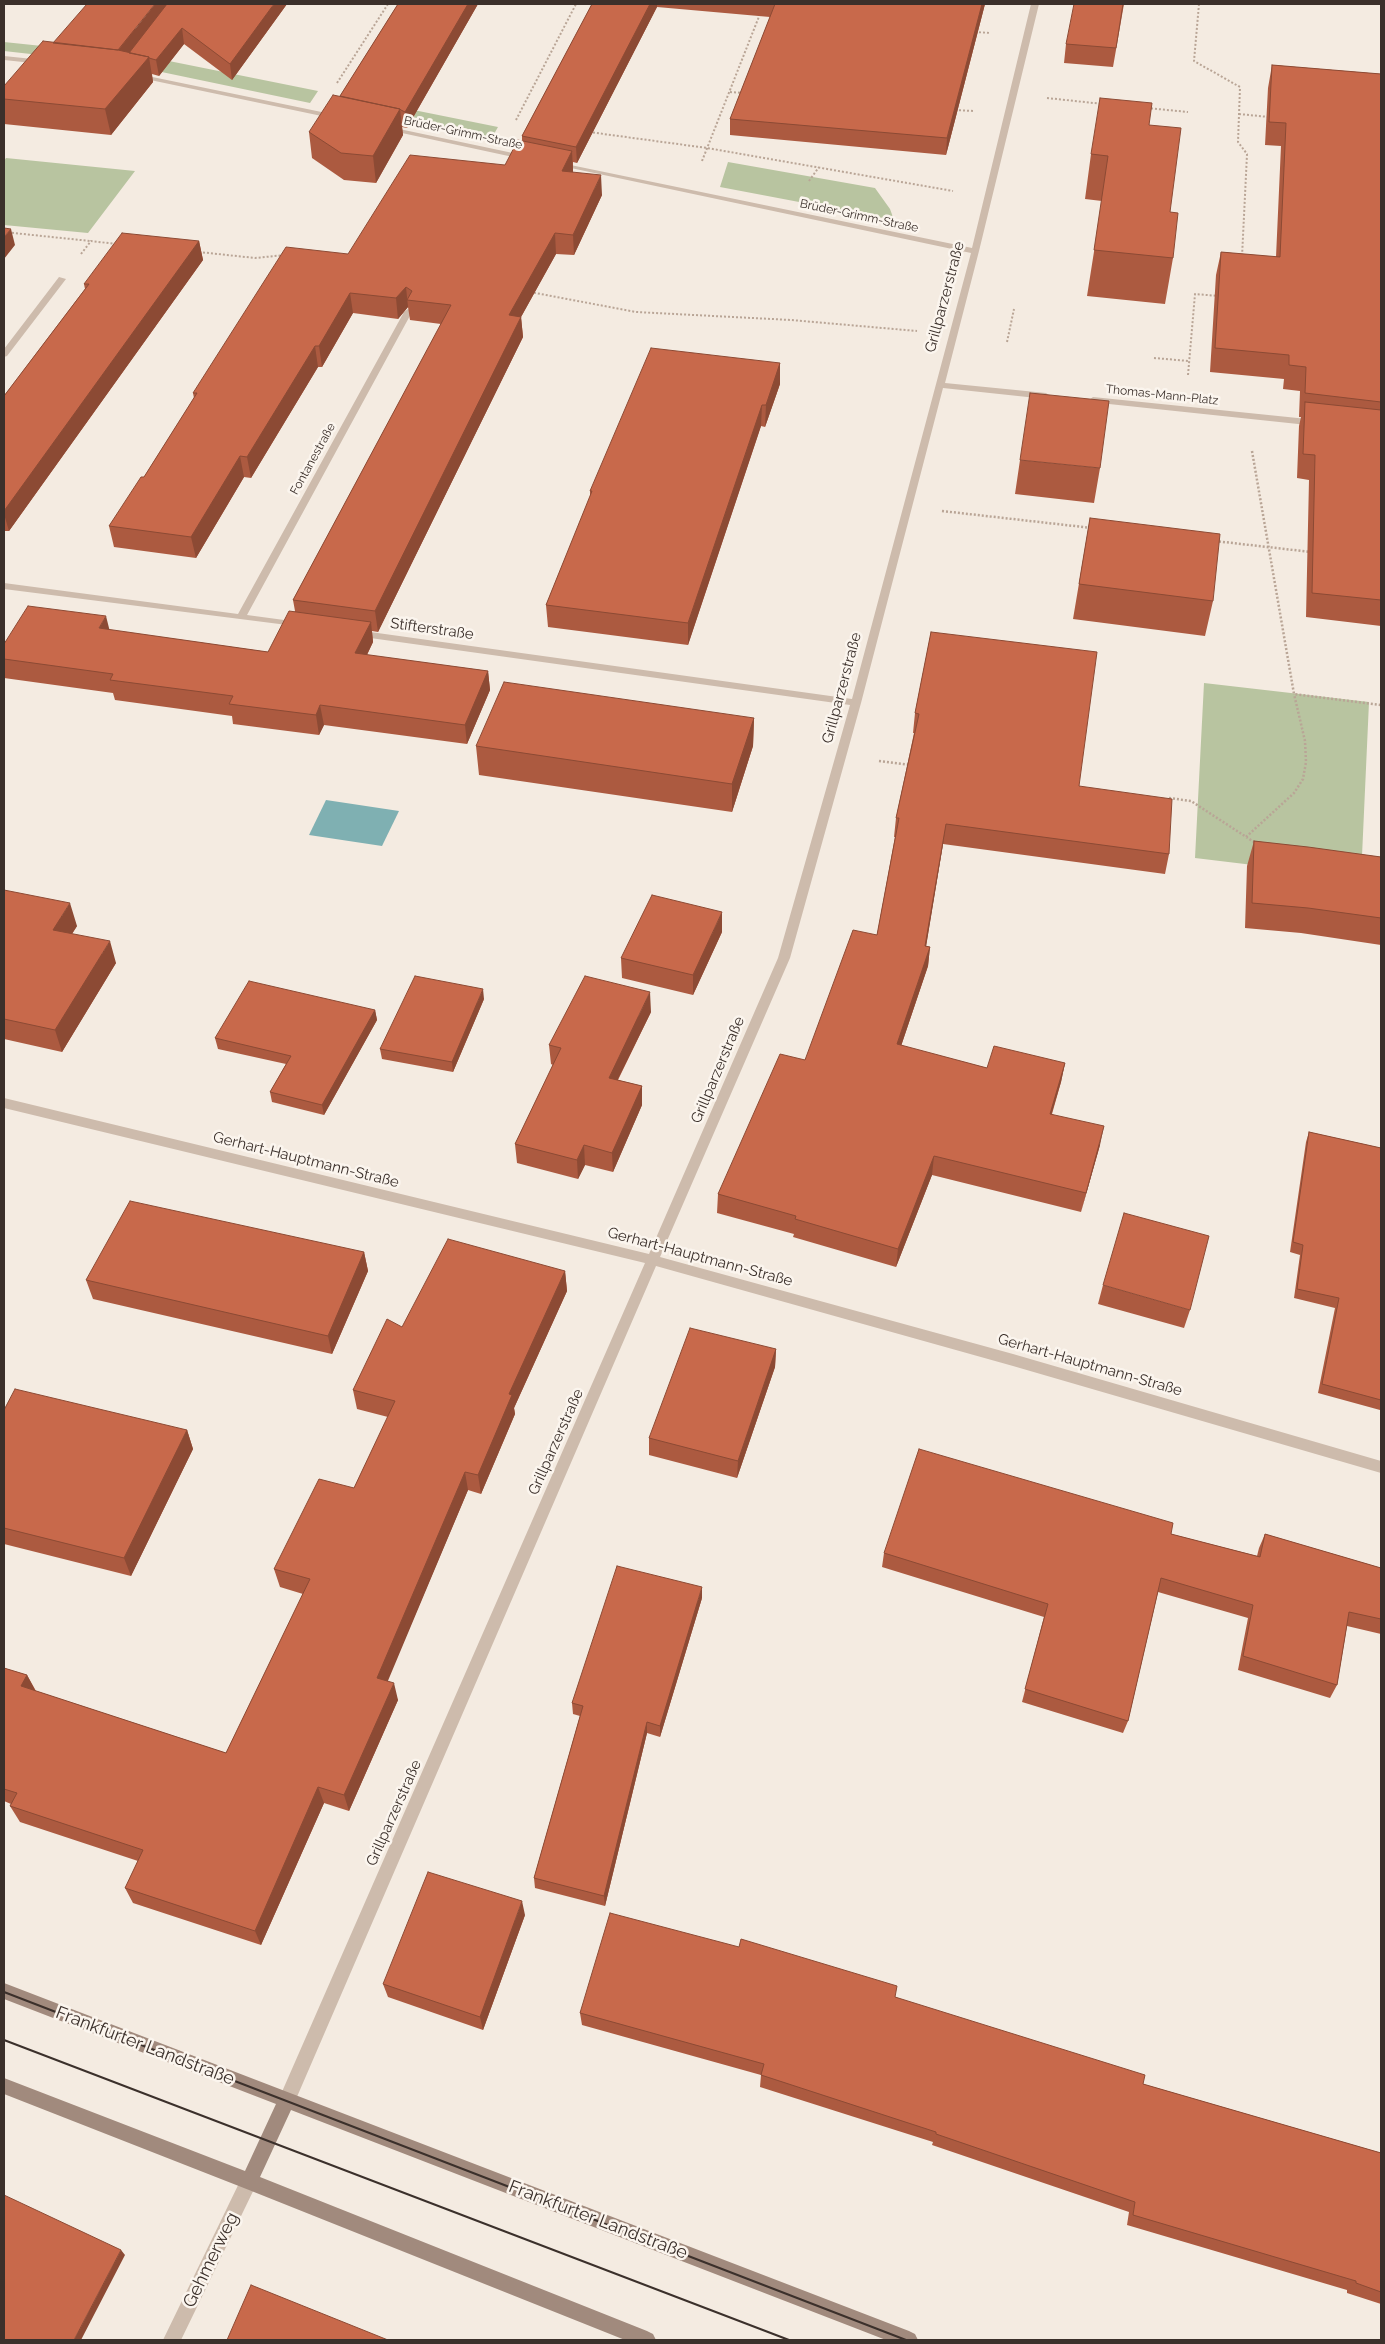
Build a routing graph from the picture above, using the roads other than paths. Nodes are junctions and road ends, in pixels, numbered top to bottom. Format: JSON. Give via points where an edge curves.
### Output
{"nodes":[{"id":1,"x":1035,"y":4,"type":"edge"},
{"id":2,"x":4,"y":58,"type":"edge"},
{"id":3,"x":50,"y":63,"type":"edge"},
{"id":4,"x":123,"y":72,"type":"edge"},
{"id":5,"x":347,"y":120,"type":"edge"},
{"id":6,"x":376,"y":126,"type":"edge"},
{"id":7,"x":537,"y":160,"type":"edge"},
{"id":8,"x":547,"y":162,"type":"edge"},
{"id":9,"x":975,"y":251,"type":"junction"},
{"id":10,"x":62,"y":278,"type":"road end"},
{"id":11,"x":408,"y":312,"type":"edge"},
{"id":12,"x":4,"y":354,"type":"edge"},
{"id":13,"x":939,"y":385,"type":"junction"},
{"id":14,"x":1054,"y":396,"type":"edge"},
{"id":15,"x":1082,"y":399,"type":"edge"},
{"id":16,"x":1323,"y":424,"type":"edge"},
{"id":17,"x":4,"y":586,"type":"edge"},
{"id":18,"x":241,"y":617,"type":"junction"},
{"id":19,"x":309,"y":626,"type":"edge"},
{"id":20,"x":348,"y":632,"type":"edge"},
{"id":21,"x":856,"y":703,"type":"junction"},
{"id":22,"x":4,"y":1103,"type":"edge"},
{"id":23,"x":653,"y":1260,"type":"junction"},
{"id":24,"x":1381,"y":1467,"type":"edge"},
{"id":25,"x":4,"y":1991,"type":"edge"},
{"id":26,"x":4,"y":2086,"type":"edge"},
{"id":27,"x":286,"y":2100,"type":"junction"},
{"id":28,"x":249,"y":2181,"type":"junction"},
{"id":29,"x":172,"y":2340,"type":"edge"},
{"id":30,"x":647,"y":2340,"type":"edge"},
{"id":31,"x":909,"y":2340,"type":"edge"}],
"edges":[{"from":1,"to":9,"type":"street","name":"Grillparzerstraße"},
{"from":2,"to":3,"type":"street"},
{"from":4,"to":5,"type":"street"},
{"from":6,"to":7,"type":"street","name":"Brüder-Grimm-Straße"},
{"from":8,"to":9,"type":"street","name":"Brüder-Grimm-Straße"},
{"from":9,"to":13,"type":"street","name":"Grillparzerstraße"},
{"from":10,"to":12,"type":"street"},
{"from":11,"to":18,"type":"street","name":"Fontanestraße"},
{"from":13,"to":14,"type":"street"},
{"from":13,"to":21,"type":"street","name":"Grillparzerstraße"},
{"from":15,"to":16,"type":"street","name":"Thomas-Mann-Platz"},
{"from":17,"to":18,"type":"street"},
{"from":18,"to":19,"type":"street"},
{"from":20,"to":21,"type":"street","name":"Stifterstraße"},
{"from":21,"to":23,"type":"street","name":"Grillparzerstraße","via":[[784,958]]},
{"from":22,"to":23,"type":"street","name":"Gerhart-Hauptmann-Straße"},
{"from":23,"to":24,"type":"street","name":"Gerhart-Hauptmann-Straße"},
{"from":23,"to":27,"type":"street","name":"Grillparzerstraße"},
{"from":25,"to":27,"type":"street","name":"Frankfurter Landstraße"},
{"from":26,"to":28,"type":"street"},
{"from":27,"to":28,"type":"street"},
{"from":27,"to":31,"type":"street","name":"Frankfurter Landstraße"},
{"from":28,"to":29,"type":"street","name":"Gehmerweg"},
{"from":28,"to":30,"type":"street"}]}
